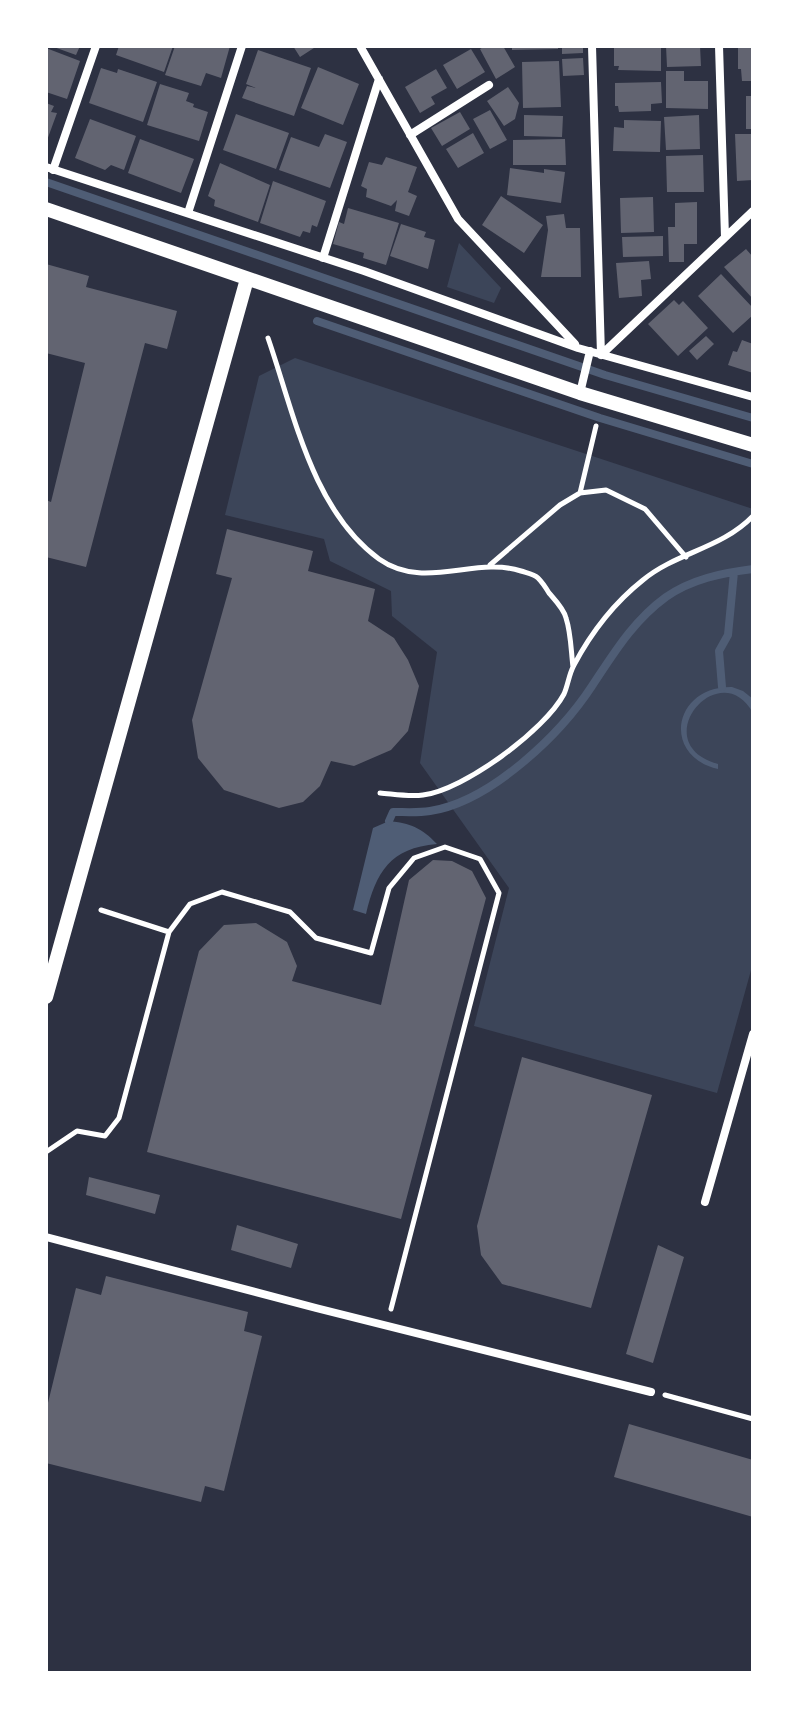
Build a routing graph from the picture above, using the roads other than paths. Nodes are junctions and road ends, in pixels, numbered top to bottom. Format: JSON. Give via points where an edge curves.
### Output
{"nodes":[{"id":1,"x":96,"y":46,"type":"edge"},
{"id":2,"x":242,"y":46,"type":"edge"},
{"id":3,"x":360,"y":46,"type":"edge"},
{"id":4,"x":592,"y":46,"type":"edge"},
{"id":5,"x":719,"y":46,"type":"edge"},
{"id":6,"x":379,"y":79,"type":"junction"},
{"id":7,"x":489,"y":85,"type":"dead end"},
{"id":8,"x":410,"y":135,"type":"junction"},
{"id":9,"x":49,"y":168,"type":"edge"},
{"id":10,"x":46,"y":209,"type":"edge"},
{"id":11,"x":753,"y":211,"type":"edge"},
{"id":12,"x":188,"y":213,"type":"junction"},
{"id":13,"x":725,"y":237,"type":"junction"},
{"id":14,"x":323,"y":258,"type":"junction"},
{"id":15,"x":247,"y":279,"type":"junction"},
{"id":16,"x":578,"y":348,"type":"junction"},
{"id":17,"x":590,"y":351,"type":"junction"},
{"id":18,"x":601,"y":355,"type":"junction"},
{"id":19,"x":580,"y":393,"type":"junction"},
{"id":20,"x":753,"y":397,"type":"edge"},
{"id":21,"x":753,"y":445,"type":"edge"},
{"id":22,"x":46,"y":997,"type":"edge"},
{"id":23,"x":753,"y":1034,"type":"edge"},
{"id":24,"x":705,"y":1202,"type":"dead end"},
{"id":25,"x":46,"y":1237,"type":"edge"},
{"id":26,"x":651,"y":1392,"type":"road end"}],
"edges":[{"from":1,"to":9,"type":"street"},
{"from":2,"to":12,"type":"street"},
{"from":3,"to":6,"type":"street"},
{"from":4,"to":18,"type":"street"},
{"from":5,"to":13,"type":"street"},
{"from":6,"to":8,"type":"street"},
{"from":6,"to":14,"type":"street"},
{"from":7,"to":8,"type":"street"},
{"from":8,"to":16,"type":"street","via":[[458,219]]},
{"from":9,"to":12,"type":"street"},
{"from":10,"to":15,"type":"street"},
{"from":11,"to":13,"type":"street"},
{"from":12,"to":14,"type":"street"},
{"from":13,"to":18,"type":"street"},
{"from":14,"to":16,"type":"street"},
{"from":15,"to":19,"type":"street"},
{"from":15,"to":22,"type":"street"},
{"from":16,"to":17,"type":"street"},
{"from":17,"to":18,"type":"street"},
{"from":17,"to":19,"type":"street"},
{"from":18,"to":20,"type":"street"},
{"from":19,"to":21,"type":"street"},
{"from":23,"to":24,"type":"street"},
{"from":25,"to":26,"type":"street"}]}
